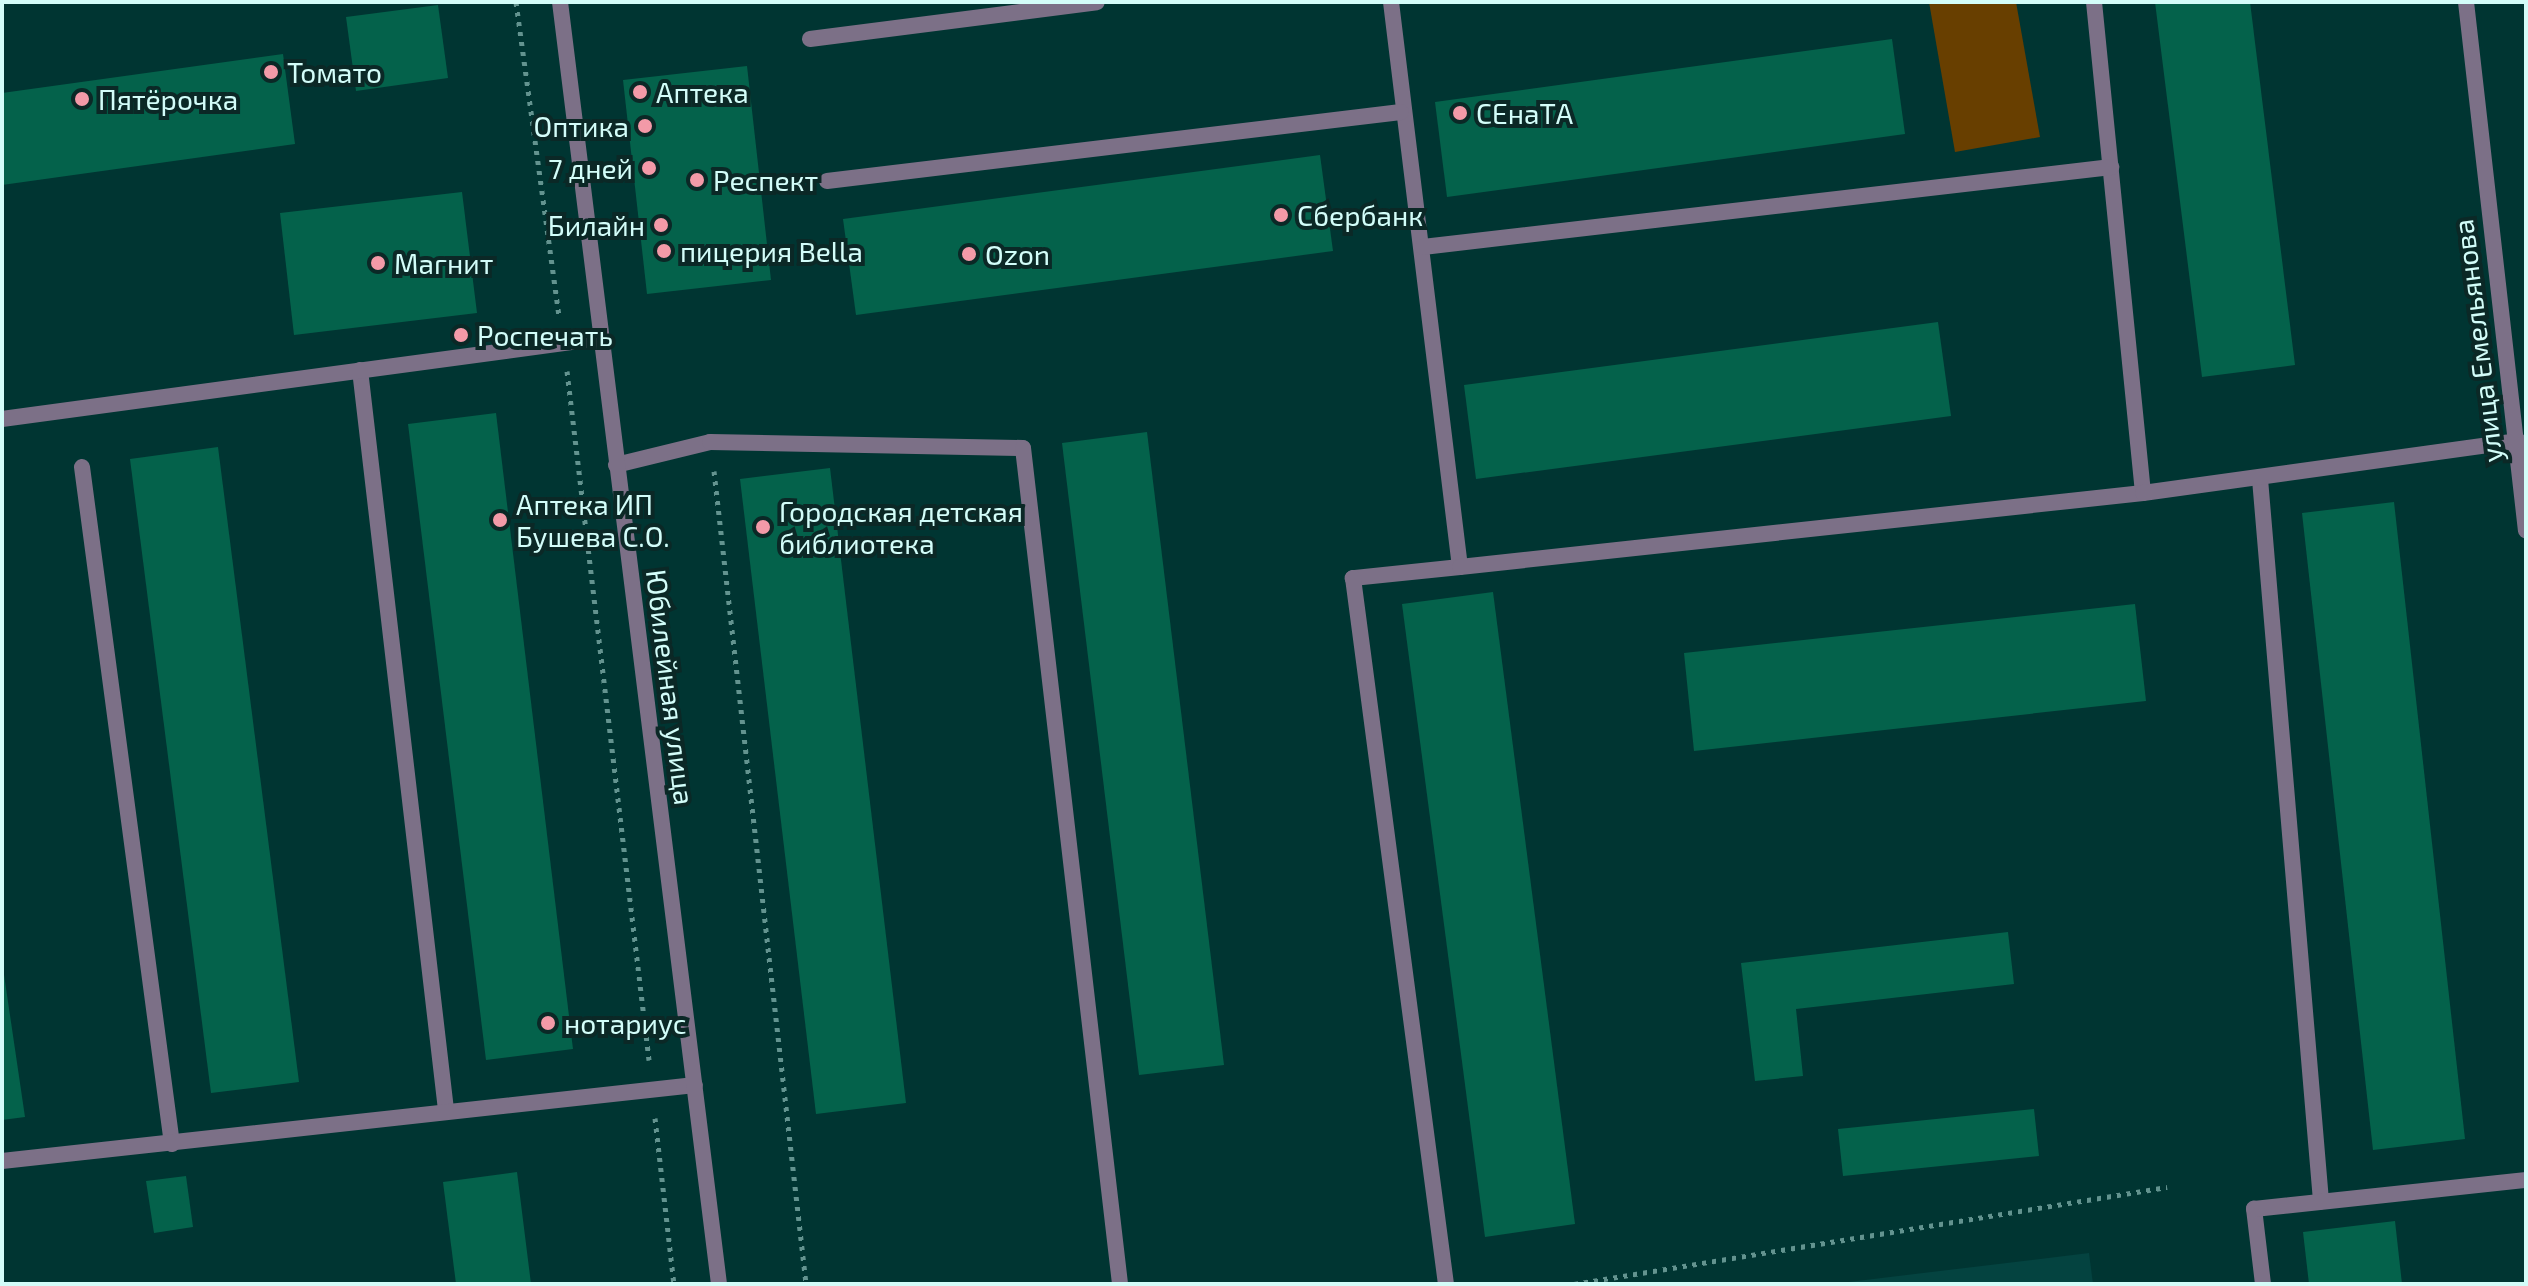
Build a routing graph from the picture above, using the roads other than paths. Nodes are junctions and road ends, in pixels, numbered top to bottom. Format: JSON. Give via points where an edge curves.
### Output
{"nodes":[{"id":1,"x":560,"y":2,"type":"edge"},
{"id":2,"x":1097,"y":2,"type":"edge"},
{"id":3,"x":1391,"y":2,"type":"edge"},
{"id":4,"x":2094,"y":2,"type":"edge"},
{"id":5,"x":2466,"y":2,"type":"edge"},
{"id":6,"x":810,"y":39,"type":"dead end"},
{"id":7,"x":1401,"y":112,"type":"junction"},
{"id":8,"x":2111,"y":167,"type":"junction"},
{"id":9,"x":827,"y":181,"type":"dead end"},
{"id":10,"x":1423,"y":247,"type":"junction"},
{"id":11,"x":601,"y":338,"type":"junction"},
{"id":12,"x":360,"y":370,"type":"junction"},
{"id":13,"x":2,"y":419,"type":"edge"},
{"id":14,"x":2518,"y":441,"type":"junction"},
{"id":15,"x":616,"y":465,"type":"junction"},
{"id":16,"x":82,"y":467,"type":"dead end"},
{"id":17,"x":2260,"y":479,"type":"junction"},
{"id":18,"x":2523,"y":489,"type":"edge"},
{"id":19,"x":2143,"y":493,"type":"junction"},
{"id":20,"x":2526,"y":531,"type":"edge"},
{"id":21,"x":1460,"y":567,"type":"junction"},
{"id":22,"x":695,"y":1085,"type":"junction"},
{"id":23,"x":446,"y":1110,"type":"junction"},
{"id":24,"x":172,"y":1144,"type":"junction"},
{"id":25,"x":2,"y":1161,"type":"edge"},
{"id":26,"x":2526,"y":1180,"type":"edge"},
{"id":27,"x":2321,"y":1201,"type":"junction"},
{"id":28,"x":719,"y":1284,"type":"edge"},
{"id":29,"x":1120,"y":1284,"type":"edge"},
{"id":30,"x":1446,"y":1284,"type":"edge"},
{"id":31,"x":2263,"y":1284,"type":"edge"}],
"edges":[{"from":1,"to":11,"type":"street","name":"Юбилейная улица"},
{"from":2,"to":6,"type":"street"},
{"from":3,"to":7,"type":"street"},
{"from":4,"to":8,"type":"street"},
{"from":5,"to":14,"type":"street","name":"улица Емельянова"},
{"from":7,"to":9,"type":"street"},
{"from":7,"to":10,"type":"street"},
{"from":8,"to":10,"type":"street"},
{"from":8,"to":19,"type":"street"},
{"from":10,"to":21,"type":"street"},
{"from":11,"to":12,"type":"street"},
{"from":11,"to":15,"type":"street","name":"Юбилейная улица"},
{"from":12,"to":13,"type":"street"},
{"from":12,"to":23,"type":"street"},
{"from":14,"to":17,"type":"street"},
{"from":14,"to":18,"type":"street","name":"улица Емельянова"},
{"from":15,"to":22,"type":"street","name":"Юбилейная улица"},
{"from":15,"to":29,"type":"street","via":[[710,442],[1023,448]]},
{"from":16,"to":24,"type":"street"},
{"from":17,"to":19,"type":"street"},
{"from":17,"to":27,"type":"street"},
{"from":18,"to":20,"type":"street","name":"улица Емельянова"},
{"from":19,"to":21,"type":"street"},
{"from":21,"to":30,"type":"street","via":[[1353,578]]},
{"from":22,"to":23,"type":"street"},
{"from":22,"to":28,"type":"street","name":"Юбилейная улица"},
{"from":23,"to":24,"type":"street"},
{"from":24,"to":25,"type":"street"},
{"from":26,"to":27,"type":"street"},
{"from":27,"to":31,"type":"street","via":[[2254,1209]]}]}
